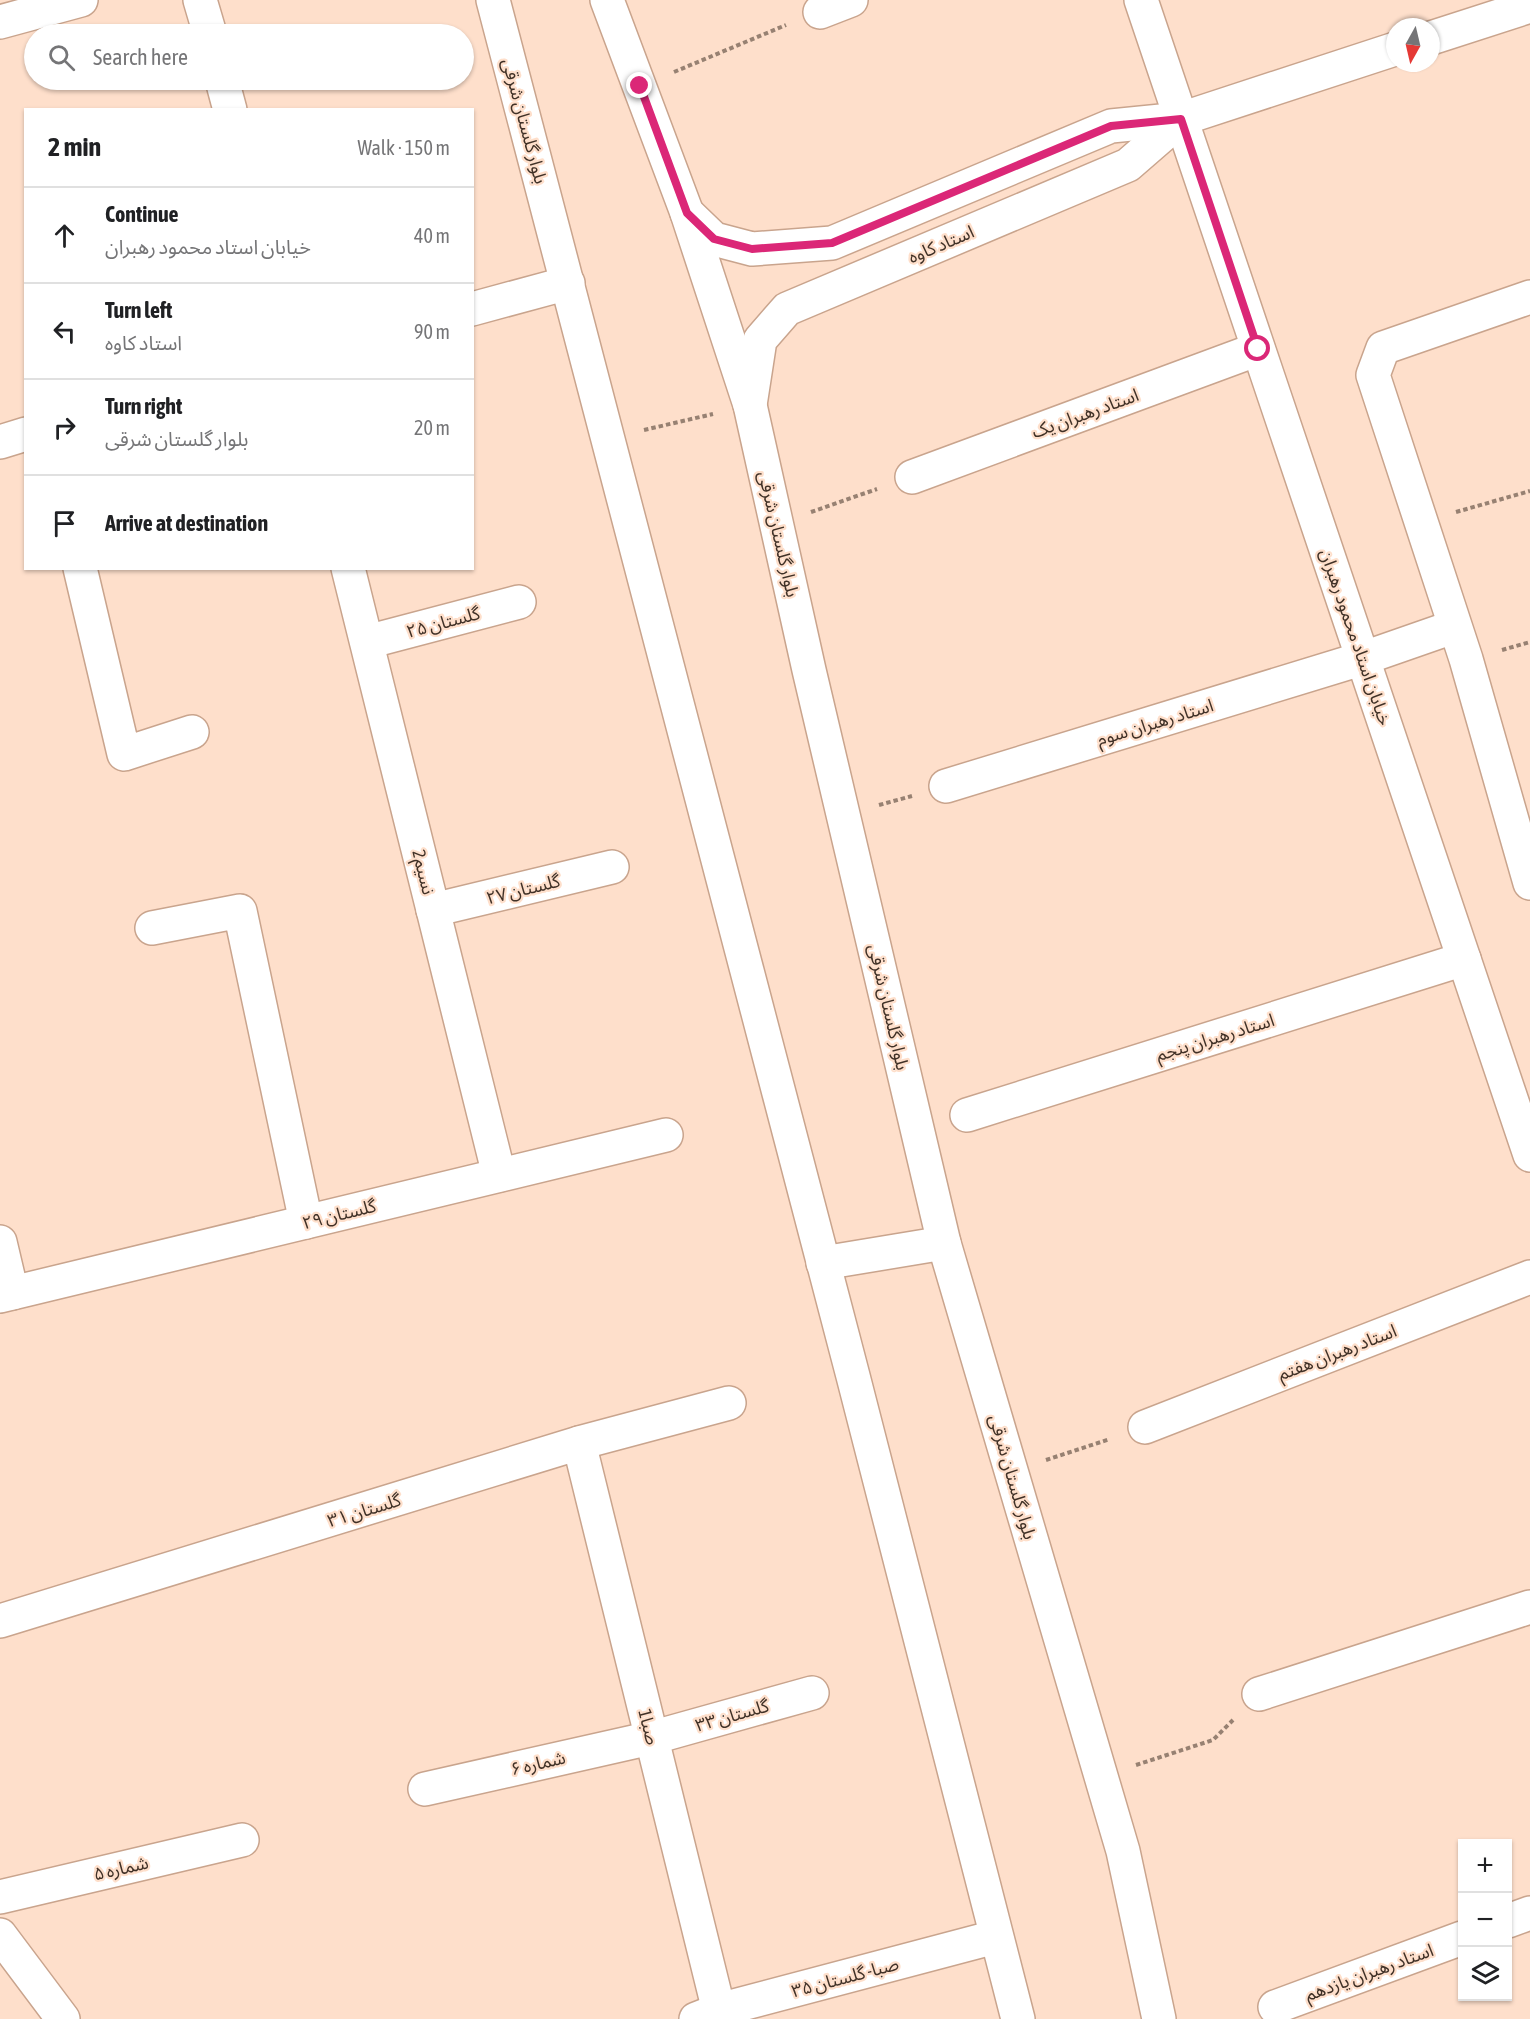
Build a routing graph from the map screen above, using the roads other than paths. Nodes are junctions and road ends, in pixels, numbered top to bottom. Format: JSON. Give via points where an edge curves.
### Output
{"nodes":[{"id":1,"x":81,"y":0,"type":"edge"},
{"id":2,"x":201,"y":0,"type":"edge"},
{"id":3,"x":493,"y":0,"type":"edge"},
{"id":4,"x":607,"y":0,"type":"edge"},
{"id":5,"x":851,"y":0,"type":"edge"},
{"id":6,"x":1141,"y":0,"type":"edge"},
{"id":7,"x":1530,"y":6,"type":"edge"},
{"id":8,"x":820,"y":12,"type":"road end"},
{"id":9,"x":0,"y":22,"type":"edge"},
{"id":10,"x":207,"y":24,"type":"edge"},
{"id":11,"x":1440,"y":35,"type":"edge"},
{"id":12,"x":1386,"y":53,"type":"edge"},
{"id":13,"x":225,"y":90,"type":"edge"},
{"id":14,"x":229,"y":108,"type":"edge"},
{"id":15,"x":1181,"y":119,"type":"junction"},
{"id":16,"x":687,"y":213,"type":"junction"},
{"id":17,"x":568,"y":283,"type":"junction"},
{"id":18,"x":1530,"y":297,"type":"edge"},
{"id":19,"x":474,"y":308,"type":"edge"},
{"id":20,"x":1258,"y":349,"type":"junction"},
{"id":21,"x":750,"y":405,"type":"junction"},
{"id":22,"x":24,"y":435,"type":"edge"},
{"id":23,"x":0,"y":442,"type":"edge"},
{"id":24,"x":912,"y":477,"type":"road end"},
{"id":25,"x":80,"y":570,"type":"edge"},
{"id":26,"x":349,"y":570,"type":"edge"},
{"id":27,"x":519,"y":602,"type":"dead end"},
{"id":28,"x":1453,"y":627,"type":"junction"},
{"id":29,"x":367,"y":642,"type":"junction"},
{"id":30,"x":1364,"y":658,"type":"junction"},
{"id":31,"x":192,"y":732,"type":"dead end"},
{"id":32,"x":946,"y":786,"type":"road end"},
{"id":33,"x":1527,"y":863,"type":"edge"},
{"id":34,"x":612,"y":867,"type":"dead end"},
{"id":35,"x":433,"y":910,"type":"junction"},
{"id":36,"x":152,"y":928,"type":"dead end"},
{"id":37,"x":1464,"y":959,"type":"junction"},
{"id":38,"x":967,"y":1114,"type":"dead end"},
{"id":39,"x":666,"y":1135,"type":"dead end"},
{"id":40,"x":1529,"y":1150,"type":"edge"},
{"id":41,"x":499,"y":1175,"type":"junction"},
{"id":42,"x":306,"y":1222,"type":"junction"},
{"id":43,"x":0,"y":1242,"type":"edge"},
{"id":44,"x":944,"y":1244,"type":"junction"},
{"id":45,"x":823,"y":1263,"type":"junction"},
{"id":46,"x":1530,"y":1277,"type":"edge"},
{"id":47,"x":6,"y":1295,"type":"edge"},
{"id":48,"x":729,"y":1403,"type":"dead end"},
{"id":49,"x":1144,"y":1427,"type":"road end"},
{"id":50,"x":579,"y":1443,"type":"junction"},
{"id":51,"x":1530,"y":1607,"type":"edge"},
{"id":52,"x":0,"y":1622,"type":"edge"},
{"id":53,"x":812,"y":1693,"type":"dead end"},
{"id":54,"x":1259,"y":1694,"type":"road end"},
{"id":55,"x":651,"y":1738,"type":"junction"},
{"id":56,"x":425,"y":1789,"type":"dead end"},
{"id":57,"x":242,"y":1840,"type":"dead end"},
{"id":58,"x":0,"y":1897,"type":"edge"},
{"id":59,"x":1530,"y":1913,"type":"edge"},
{"id":60,"x":1512,"y":1920,"type":"edge"},
{"id":61,"x":0,"y":1935,"type":"edge"},
{"id":62,"x":995,"y":1937,"type":"junction"},
{"id":63,"x":1458,"y":1939,"type":"edge"},
{"id":64,"x":1275,"y":2007,"type":"dead end"},
{"id":65,"x":712,"y":2016,"type":"edge"},
{"id":66,"x":60,"y":2018,"type":"edge"},
{"id":67,"x":1018,"y":2019,"type":"edge"},
{"id":68,"x":1159,"y":2019,"type":"edge"}],
"edges":[{"from":1,"to":9,"type":"street"},
{"from":2,"to":10,"type":"street"},
{"from":3,"to":17,"type":"street","name":"بلوار گلستان شرقی"},
{"from":4,"to":16,"type":"street","name":"بلوار گلستان شرقی"},
{"from":5,"to":8,"type":"street"},
{"from":6,"to":15,"type":"street","name":"خیابان استاد محمود رهبران"},
{"from":7,"to":11,"type":"street"},
{"from":12,"to":15,"type":"street","name":"استاد کاوه"},
{"from":13,"to":14,"type":"street"},
{"from":15,"to":16,"type":"street","name":"استاد کاوه","via":[[1111,126],[832,243],[752,249],[714,239]]},
{"from":15,"to":20,"type":"street","name":"خیابان استاد محمود رهبران"},
{"from":15,"to":21,"type":"street","name":"استاد کاوه","via":[[1128,165],[787,309],[760,340]]},
{"from":16,"to":21,"type":"street","name":"بلوار گلستان شرقی"},
{"from":17,"to":19,"type":"street"},
{"from":17,"to":45,"type":"street","name":"بلوار گلستان شرقی"},
{"from":18,"to":28,"type":"street","via":[[1383,348],[1373,375]]},
{"from":20,"to":24,"type":"street","name":"استاد رهبران یک"},
{"from":20,"to":30,"type":"street","name":"خیابان استاد محمود رهبران"},
{"from":21,"to":44,"type":"street","name":"بلوار گلستان شرقی"},
{"from":22,"to":23,"type":"street"},
{"from":25,"to":31,"type":"street","via":[[124,754]]},
{"from":26,"to":29,"type":"street","name":"نسیم2"},
{"from":27,"to":29,"type":"street","name":"گلستان ۲۵"},
{"from":28,"to":30,"type":"street","name":"استاد رهبران سوم"},
{"from":28,"to":33,"type":"street"},
{"from":29,"to":35,"type":"street","name":"نسیم2"},
{"from":30,"to":32,"type":"street","name":"استاد رهبران سوم"},
{"from":30,"to":37,"type":"street","name":"خیابان استاد محمود رهبران"},
{"from":34,"to":35,"type":"street","name":"گلستان ۲۷"},
{"from":35,"to":41,"type":"street","name":"نسیم2"},
{"from":36,"to":42,"type":"street","via":[[240,910]]},
{"from":37,"to":38,"type":"street","name":"استاد رهبران پنجم"},
{"from":37,"to":40,"type":"street","name":"خیابان استاد محمود رهبران"},
{"from":39,"to":41,"type":"street","name":"گلستان ۲۹"},
{"from":41,"to":42,"type":"street","name":"گلستان ۲۹"},
{"from":42,"to":47,"type":"street","name":"گلستان ۲۹"},
{"from":43,"to":47,"type":"street"},
{"from":44,"to":45,"type":"street"},
{"from":44,"to":68,"type":"street","name":"بلوار گلستان شرقی","via":[[1123,1851]]},
{"from":45,"to":62,"type":"street","name":"بلوار گلستان شرقی"},
{"from":46,"to":49,"type":"street","name":"استاد رهبران هفتم"},
{"from":48,"to":50,"type":"street","name":"گلستان ۳۱"},
{"from":50,"to":52,"type":"street","name":"گلستان ۳۱"},
{"from":50,"to":55,"type":"street","name":"صبا1"},
{"from":51,"to":54,"type":"street"},
{"from":53,"to":55,"type":"street","name":"گلستان ۳۳"},
{"from":55,"to":56,"type":"street","name":"شماره ۶"},
{"from":55,"to":65,"type":"street","name":"صبا1"},
{"from":57,"to":58,"type":"street","name":"شماره ۵"},
{"from":59,"to":60,"type":"street"},
{"from":61,"to":66,"type":"street"},
{"from":62,"to":65,"type":"street","name":"صبا- گلستان ۳۵"},
{"from":62,"to":67,"type":"street","name":"بلوار گلستان شرقی"},
{"from":63,"to":64,"type":"street","name":"استاد رهبران یازدهم"}]}
